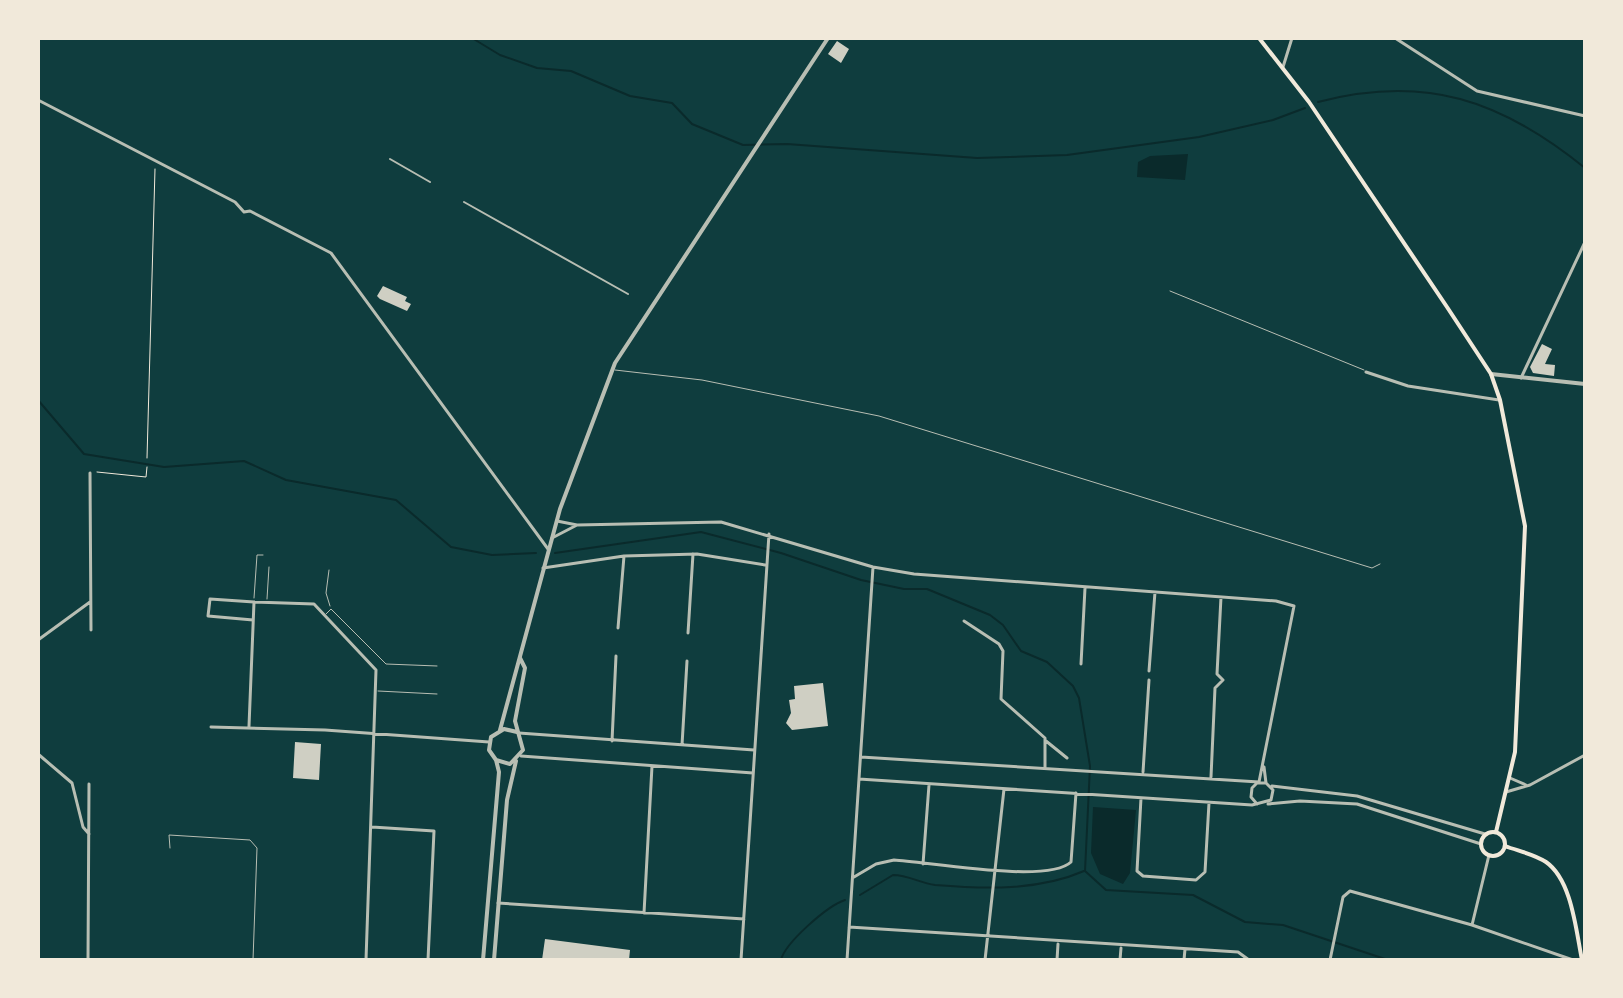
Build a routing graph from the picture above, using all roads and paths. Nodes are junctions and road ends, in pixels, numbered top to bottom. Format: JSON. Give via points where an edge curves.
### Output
{"nodes":[{"id":1,"x":828,"y":38,"type":"edge"},
{"id":2,"x":1259,"y":38,"type":"edge"},
{"id":3,"x":1292,"y":38,"type":"edge"},
{"id":4,"x":1398,"y":39,"type":"edge"},
{"id":5,"x":1283,"y":67,"type":"junction"},
{"id":6,"x":38,"y":100,"type":"edge"},
{"id":7,"x":1585,"y":116,"type":"edge"},
{"id":8,"x":390,"y":159,"type":"dead end"},
{"id":9,"x":159,"y":163,"type":"junction"},
{"id":10,"x":430,"y":182,"type":"dead end"},
{"id":11,"x":464,"y":202,"type":"dead end"},
{"id":12,"x":1585,"y":242,"type":"edge"},
{"id":13,"x":1170,"y":291,"type":"dead end"},
{"id":14,"x":628,"y":294,"type":"dead end"},
{"id":15,"x":612,"y":370,"type":"junction"},
{"id":16,"x":1366,"y":372,"type":"joint"},
{"id":17,"x":1491,"y":374,"type":"junction"},
{"id":18,"x":1521,"y":378,"type":"junction"},
{"id":19,"x":1585,"y":384,"type":"edge"},
{"id":20,"x":1500,"y":400,"type":"junction"},
{"id":21,"x":147,"y":458,"type":"dead end"},
{"id":22,"x":147,"y":467,"type":"dead end"},
{"id":23,"x":90,"y":473,"type":"joint"},
{"id":24,"x":557,"y":521,"type":"junction"},
{"id":25,"x":577,"y":525,"type":"junction"},
{"id":26,"x":769,"y":534,"type":"junction"},
{"id":27,"x":551,"y":539,"type":"junction"},
{"id":28,"x":548,"y":549,"type":"junction"},
{"id":29,"x":693,"y":554,"type":"junction"},
{"id":30,"x":263,"y":555,"type":"dead end"},
{"id":31,"x":624,"y":556,"type":"junction"},
{"id":32,"x":766,"y":564,"type":"junction"},
{"id":33,"x":1380,"y":564,"type":"dead end"},
{"id":34,"x":269,"y":567,"type":"dead end"},
{"id":35,"x":873,"y":567,"type":"junction"},
{"id":36,"x":543,"y":568,"type":"junction"},
{"id":37,"x":329,"y":570,"type":"dead end"},
{"id":38,"x":1085,"y":588,"type":"junction"},
{"id":39,"x":1155,"y":592,"type":"junction"},
{"id":40,"x":1221,"y":597,"type":"junction"},
{"id":41,"x":90,"y":602,"type":"junction"},
{"id":42,"x":254,"y":602,"type":"junction"},
{"id":43,"x":267,"y":602,"type":"junction"},
{"id":44,"x":331,"y":609,"type":"junction"},
{"id":45,"x":325,"y":615,"type":"junction"},
{"id":46,"x":253,"y":620,"type":"junction"},
{"id":47,"x":964,"y":621,"type":"dead end"},
{"id":48,"x":618,"y":628,"type":"dead end"},
{"id":49,"x":91,"y":630,"type":"dead end"},
{"id":50,"x":688,"y":633,"type":"dead end"},
{"id":51,"x":38,"y":640,"type":"edge"},
{"id":52,"x":616,"y":656,"type":"dead end"},
{"id":53,"x":520,"y":658,"type":"junction"},
{"id":54,"x":687,"y":661,"type":"dead end"},
{"id":55,"x":1081,"y":664,"type":"dead end"},
{"id":56,"x":437,"y":666,"type":"dead end"},
{"id":57,"x":1149,"y":671,"type":"dead end"},
{"id":58,"x":1149,"y":680,"type":"dead end"},
{"id":59,"x":375,"y":691,"type":"junction"},
{"id":60,"x":437,"y":694,"type":"dead end"},
{"id":61,"x":249,"y":726,"type":"junction"},
{"id":62,"x":211,"y":727,"type":"dead end"},
{"id":63,"x":500,"y":730,"type":"junction"},
{"id":64,"x":517,"y":732,"type":"junction"},
{"id":65,"x":375,"y":734,"type":"junction"},
{"id":66,"x":612,"y":741,"type":"junction"},
{"id":67,"x":1046,"y":741,"type":"junction"},
{"id":68,"x":489,"y":742,"type":"junction"},
{"id":69,"x":682,"y":745,"type":"junction"},
{"id":70,"x":754,"y":750,"type":"junction"},
{"id":71,"x":38,"y":754,"type":"edge"},
{"id":72,"x":1585,"y":755,"type":"edge"},
{"id":73,"x":521,"y":756,"type":"junction"},
{"id":74,"x":861,"y":757,"type":"junction"},
{"id":75,"x":1067,"y":758,"type":"dead end"},
{"id":76,"x":496,"y":760,"type":"junction"},
{"id":77,"x":516,"y":761,"type":"junction"},
{"id":78,"x":652,"y":766,"type":"junction"},
{"id":79,"x":1264,"y":766,"type":"junction"},
{"id":80,"x":1045,"y":768,"type":"junction"},
{"id":81,"x":753,"y":773,"type":"junction"},
{"id":82,"x":1143,"y":773,"type":"junction"},
{"id":83,"x":1211,"y":777,"type":"junction"},
{"id":84,"x":1510,"y":778,"type":"junction"},
{"id":85,"x":859,"y":779,"type":"junction"},
{"id":86,"x":1259,"y":782,"type":"junction"},
{"id":87,"x":89,"y":784,"type":"dead end"},
{"id":88,"x":1268,"y":784,"type":"junction"},
{"id":89,"x":929,"y":785,"type":"junction"},
{"id":90,"x":1530,"y":785,"type":"junction"},
{"id":91,"x":1004,"y":789,"type":"junction"},
{"id":92,"x":1506,"y":792,"type":"junction"},
{"id":93,"x":1076,"y":793,"type":"junction"},
{"id":94,"x":1141,"y":798,"type":"junction"},
{"id":95,"x":1209,"y":803,"type":"junction"},
{"id":96,"x":1257,"y":804,"type":"junction"},
{"id":97,"x":1264,"y":804,"type":"junction"},
{"id":98,"x":372,"y":827,"type":"junction"},
{"id":99,"x":1496,"y":832,"type":"junction"},
{"id":100,"x":89,"y":834,"type":"junction"},
{"id":101,"x":1485,"y":834,"type":"junction"},
{"id":102,"x":1481,"y":844,"type":"junction"},
{"id":103,"x":1505,"y":846,"type":"junction"},
{"id":104,"x":170,"y":848,"type":"dead end"},
{"id":105,"x":1489,"y":855,"type":"junction"},
{"id":106,"x":923,"y":864,"type":"junction"},
{"id":107,"x":998,"y":869,"type":"junction"},
{"id":108,"x":853,"y":877,"type":"junction"},
{"id":109,"x":498,"y":903,"type":"junction"},
{"id":110,"x":644,"y":913,"type":"junction"},
{"id":111,"x":744,"y":919,"type":"junction"},
{"id":112,"x":1472,"y":925,"type":"junction"},
{"id":113,"x":849,"y":927,"type":"junction"},
{"id":114,"x":987,"y":938,"type":"junction"},
{"id":115,"x":1058,"y":943,"type":"junction"},
{"id":116,"x":1121,"y":947,"type":"junction"},
{"id":117,"x":1185,"y":949,"type":"junction"},
{"id":118,"x":1329,"y":958,"type":"edge"},
{"id":119,"x":88,"y":960,"type":"edge"},
{"id":120,"x":253,"y":960,"type":"edge"},
{"id":121,"x":366,"y":960,"type":"edge"},
{"id":122,"x":428,"y":960,"type":"edge"},
{"id":123,"x":483,"y":960,"type":"edge"},
{"id":124,"x":494,"y":960,"type":"edge"},
{"id":125,"x":741,"y":960,"type":"edge"},
{"id":126,"x":847,"y":960,"type":"edge"},
{"id":127,"x":985,"y":960,"type":"edge"},
{"id":128,"x":1057,"y":960,"type":"edge"},
{"id":129,"x":1120,"y":960,"type":"edge"},
{"id":130,"x":1184,"y":960,"type":"edge"},
{"id":131,"x":1249,"y":960,"type":"edge"},
{"id":132,"x":1573,"y":960,"type":"edge"},
{"id":133,"x":1582,"y":960,"type":"edge"}],
"edges":[{"from":1,"to":15,"type":"street"},
{"from":2,"to":5,"type":"main road"},
{"from":3,"to":5,"type":"street"},
{"from":4,"to":7,"type":"street","via":[[1477,91]]},
{"from":5,"to":17,"type":"main road"},
{"from":6,"to":9,"type":"street"},
{"from":8,"to":10,"type":"street"},
{"from":9,"to":21,"type":"path","via":[[153,193]]},
{"from":9,"to":28,"type":"street","via":[[235,202],[244,212],[331,253]]},
{"from":11,"to":14,"type":"street"},
{"from":12,"to":18,"type":"street"},
{"from":13,"to":16,"type":"lane"},
{"from":15,"to":24,"type":"street"},
{"from":15,"to":33,"type":"lane","via":[[702,380],[879,416],[1372,568]]},
{"from":16,"to":20,"type":"street","via":[[1408,386]]},
{"from":17,"to":18,"type":"street"},
{"from":17,"to":20,"type":"main road"},
{"from":18,"to":19,"type":"street"},
{"from":20,"to":84,"type":"main road","via":[[1525,526]]},
{"from":22,"to":23,"type":"path","via":[[146,477]]},
{"from":23,"to":41,"type":"street"},
{"from":24,"to":25,"type":"street"},
{"from":24,"to":27,"type":"street"},
{"from":25,"to":26,"type":"street","via":[[721,522]]},
{"from":25,"to":27,"type":"street"},
{"from":26,"to":32,"type":"street"},
{"from":26,"to":35,"type":"street"},
{"from":27,"to":28,"type":"street"},
{"from":28,"to":36,"type":"street"},
{"from":29,"to":31,"type":"street"},
{"from":29,"to":32,"type":"street"},
{"from":29,"to":50,"type":"street"},
{"from":30,"to":42,"type":"lane","via":[[257,555]]},
{"from":31,"to":36,"type":"street"},
{"from":31,"to":48,"type":"street"},
{"from":32,"to":70,"type":"street"},
{"from":34,"to":43,"type":"lane"},
{"from":35,"to":38,"type":"street"},
{"from":35,"to":74,"type":"street"},
{"from":36,"to":53,"type":"street"},
{"from":37,"to":44,"type":"lane","via":[[326,593]]},
{"from":38,"to":39,"type":"street"},
{"from":38,"to":55,"type":"street"},
{"from":39,"to":40,"type":"street"},
{"from":39,"to":57,"type":"street"},
{"from":40,"to":79,"type":"street","via":[[1294,606]]},
{"from":40,"to":83,"type":"street","via":[[1217,674],[1223,680],[1215,688]]},
{"from":41,"to":49,"type":"street"},
{"from":41,"to":51,"type":"street"},
{"from":42,"to":43,"type":"street"},
{"from":42,"to":46,"type":"street"},
{"from":42,"to":46,"type":"street","via":[[210,599],[208,616]]},
{"from":43,"to":45,"type":"street","via":[[314,604]]},
{"from":44,"to":45,"type":"lane"},
{"from":44,"to":56,"type":"lane","via":[[386,664]]},
{"from":45,"to":59,"type":"street","via":[[376,670]]},
{"from":46,"to":61,"type":"street"},
{"from":47,"to":67,"type":"street","via":[[999,644],[1004,657],[1001,699]]},
{"from":52,"to":66,"type":"street"},
{"from":53,"to":63,"type":"street"},
{"from":53,"to":64,"type":"street","via":[[525,668]]},
{"from":54,"to":69,"type":"street"},
{"from":58,"to":82,"type":"street"},
{"from":59,"to":60,"type":"lane"},
{"from":59,"to":65,"type":"street"},
{"from":61,"to":62,"type":"street"},
{"from":61,"to":65,"type":"street"},
{"from":63,"to":64,"type":"street"},
{"from":63,"to":68,"type":"street"},
{"from":64,"to":66,"type":"street"},
{"from":64,"to":73,"type":"street"},
{"from":65,"to":68,"type":"street"},
{"from":65,"to":98,"type":"street"},
{"from":66,"to":69,"type":"street"},
{"from":67,"to":75,"type":"street"},
{"from":67,"to":80,"type":"street"},
{"from":68,"to":76,"type":"street"},
{"from":69,"to":70,"type":"street"},
{"from":70,"to":81,"type":"street"},
{"from":71,"to":100,"type":"street","via":[[72,783]]},
{"from":72,"to":90,"type":"street"},
{"from":73,"to":77,"type":"street"},
{"from":73,"to":78,"type":"street"},
{"from":74,"to":80,"type":"street"},
{"from":74,"to":85,"type":"street"},
{"from":76,"to":77,"type":"street"},
{"from":76,"to":123,"type":"street"},
{"from":77,"to":109,"type":"street","via":[[507,800]]},
{"from":78,"to":81,"type":"street"},
{"from":78,"to":110,"type":"street"},
{"from":79,"to":86,"type":"street"},
{"from":79,"to":88,"type":"street"},
{"from":80,"to":82,"type":"street"},
{"from":81,"to":111,"type":"street"},
{"from":82,"to":83,"type":"street"},
{"from":83,"to":86,"type":"street"},
{"from":84,"to":90,"type":"street"},
{"from":84,"to":92,"type":"main road"},
{"from":85,"to":89,"type":"street"},
{"from":85,"to":108,"type":"street"},
{"from":86,"to":88,"type":"street"},
{"from":86,"to":96,"type":"street","via":[[1250,794]]},
{"from":87,"to":100,"type":"street"},
{"from":88,"to":97,"type":"street","via":[[1273,797]]},
{"from":88,"to":101,"type":"street","via":[[1287,791],[1357,796]]},
{"from":89,"to":91,"type":"street"},
{"from":89,"to":106,"type":"street"},
{"from":90,"to":92,"type":"street"},
{"from":91,"to":93,"type":"street"},
{"from":91,"to":107,"type":"street"},
{"from":92,"to":99,"type":"main road"},
{"from":93,"to":94,"type":"street"},
{"from":93,"to":107,"type":"street","via":[[1069,865],[1028,872]]},
{"from":94,"to":95,"type":"street"},
{"from":94,"to":95,"type":"street","via":[[1139,874],[1196,880],[1205,872]]},
{"from":95,"to":96,"type":"street"},
{"from":96,"to":97,"type":"street"},
{"from":97,"to":102,"type":"street","via":[[1357,804]]},
{"from":98,"to":121,"type":"street"},
{"from":98,"to":122,"type":"street","via":[[434,831]]},
{"from":99,"to":101,"type":"main road"},
{"from":99,"to":103,"type":"main road"},
{"from":100,"to":119,"type":"street"},
{"from":101,"to":102,"type":"main road"},
{"from":102,"to":105,"type":"main road"},
{"from":103,"to":105,"type":"main road","via":[[1499,854]]},
{"from":103,"to":133,"type":"main road","via":[[1538,858],[1555,871]]},
{"from":104,"to":120,"type":"lane","via":[[169,835],[250,840],[257,848]]},
{"from":105,"to":112,"type":"street"},
{"from":106,"to":107,"type":"street"},
{"from":106,"to":108,"type":"street","via":[[885,861]]},
{"from":107,"to":114,"type":"street"},
{"from":108,"to":113,"type":"street"},
{"from":109,"to":110,"type":"street"},
{"from":109,"to":124,"type":"street"},
{"from":110,"to":111,"type":"street"},
{"from":111,"to":125,"type":"street"},
{"from":112,"to":118,"type":"street","via":[[1350,891],[1343,897]]},
{"from":112,"to":132,"type":"street"},
{"from":113,"to":114,"type":"street"},
{"from":113,"to":126,"type":"street"},
{"from":114,"to":115,"type":"street"},
{"from":114,"to":127,"type":"street"},
{"from":115,"to":116,"type":"street"},
{"from":115,"to":128,"type":"street"},
{"from":116,"to":117,"type":"street"},
{"from":116,"to":129,"type":"street"},
{"from":117,"to":130,"type":"street"},
{"from":117,"to":131,"type":"street","via":[[1238,952]]}]}
